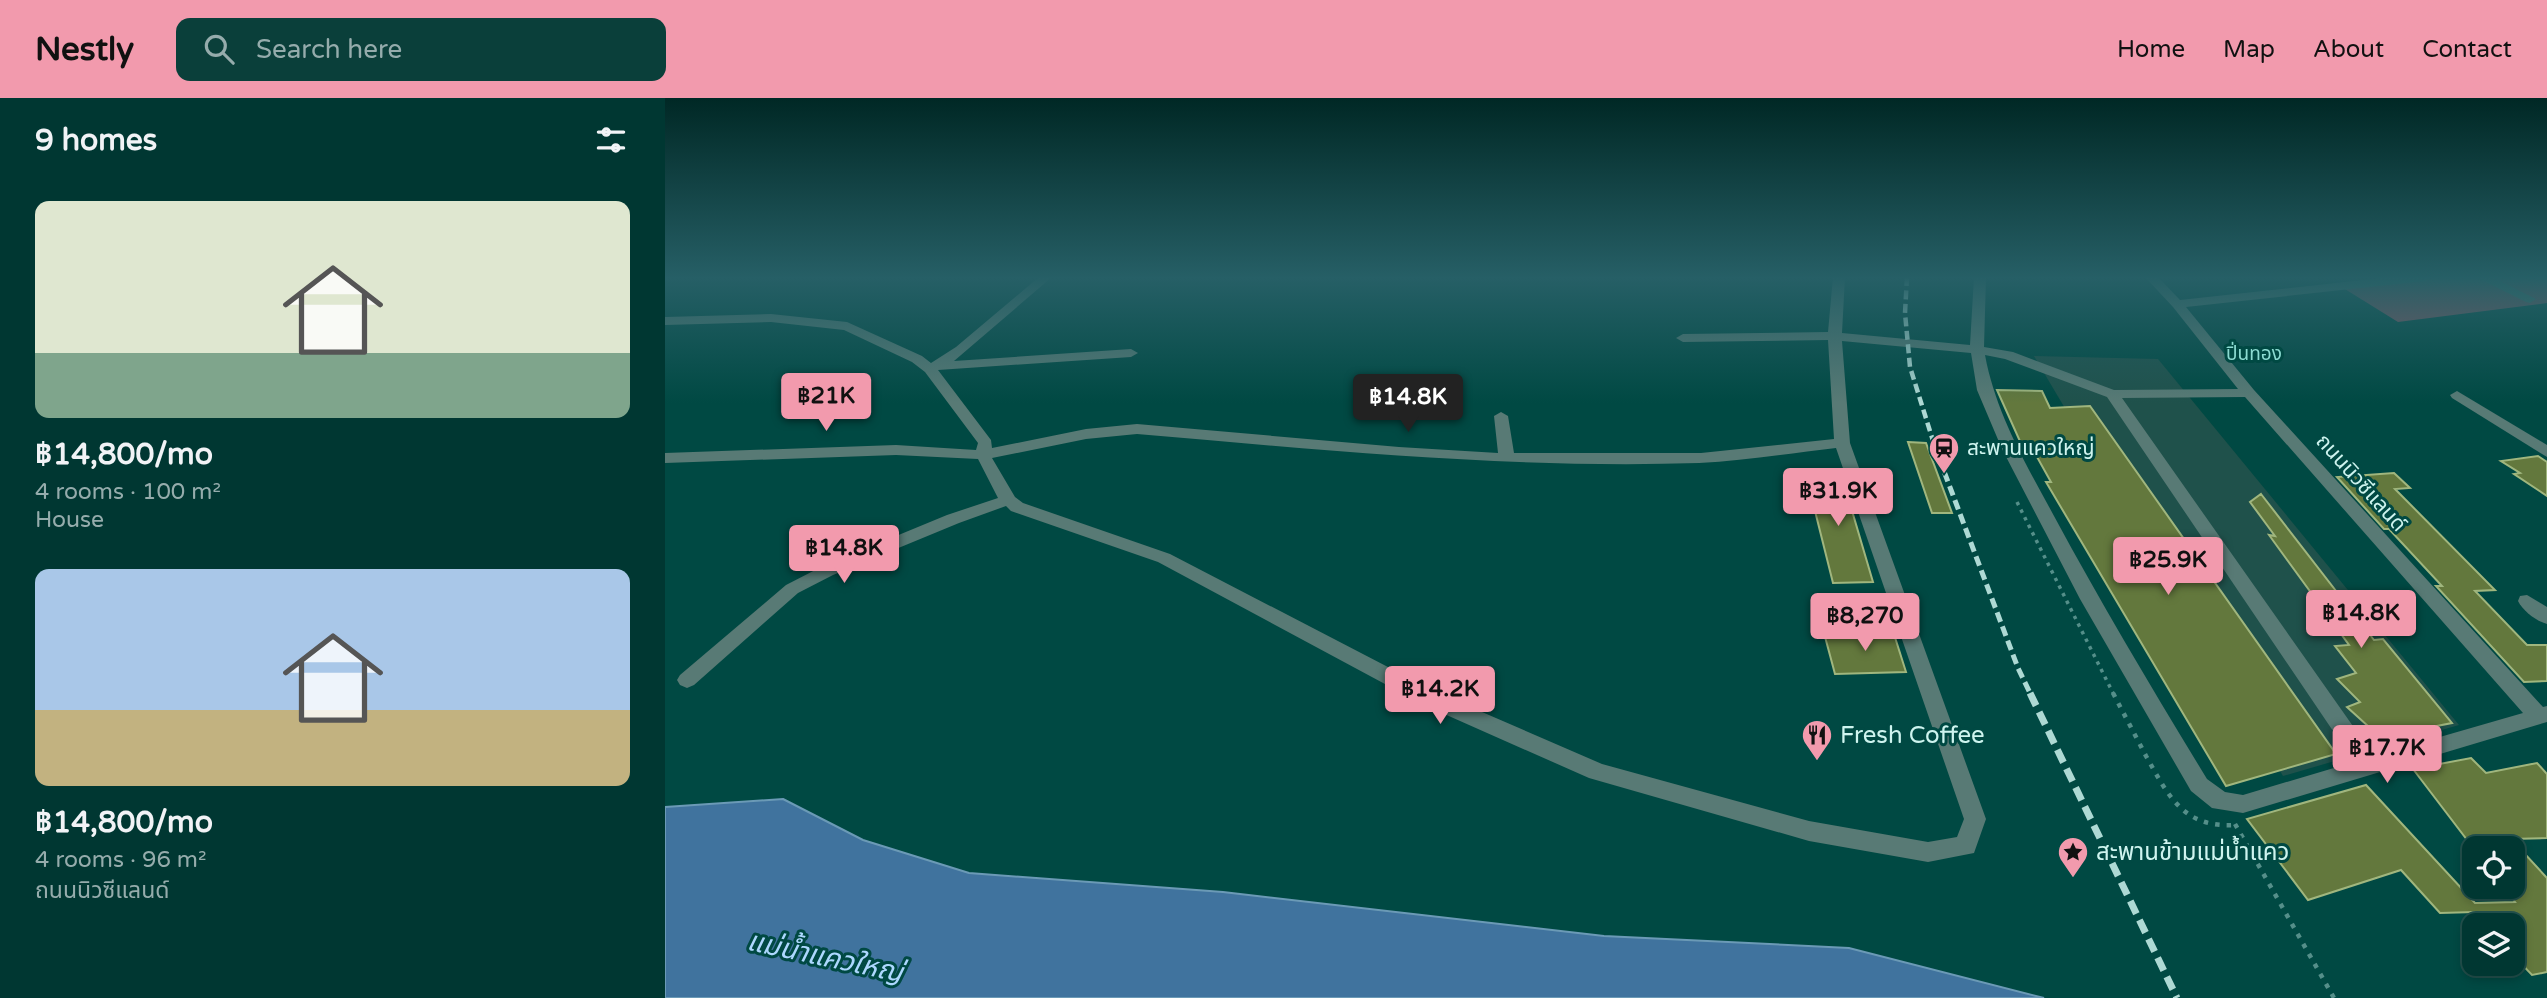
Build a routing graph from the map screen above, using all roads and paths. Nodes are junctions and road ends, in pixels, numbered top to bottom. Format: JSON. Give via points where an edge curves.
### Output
{"nodes":[{"id":1,"x":736,"y":319,"type":"edge"},
{"id":2,"x":780,"y":319,"type":"edge"},
{"id":3,"x":997,"y":319,"type":"edge"},
{"id":4,"x":1835,"y":319,"type":"edge"},
{"id":5,"x":1978,"y":319,"type":"edge"},
{"id":6,"x":2190,"y":319,"type":"edge"},
{"id":7,"x":665,"y":321,"type":"edge"},
{"id":8,"x":1836,"y":336,"type":"junction"},
{"id":9,"x":1683,"y":338,"type":"dead end"},
{"id":10,"x":1977,"y":350,"type":"junction"},
{"id":11,"x":1131,"y":353,"type":"dead end"},
{"id":12,"x":932,"y":367,"type":"junction"},
{"id":13,"x":2249,"y":393,"type":"junction"},
{"id":14,"x":2112,"y":394,"type":"junction"},
{"id":15,"x":2457,"y":395,"type":"dead end"},
{"id":16,"x":1501,"y":416,"type":"dead end"},
{"id":17,"x":1842,"y":443,"type":"junction"},
{"id":18,"x":2547,"y":452,"type":"edge"},
{"id":19,"x":983,"y":454,"type":"junction"},
{"id":20,"x":665,"y":458,"type":"edge"},
{"id":21,"x":1507,"y":458,"type":"junction"},
{"id":22,"x":1007,"y":500,"type":"junction"},
{"id":23,"x":2527,"y":601,"type":"dead end"},
{"id":24,"x":2547,"y":617,"type":"edge"},
{"id":25,"x":687,"y":680,"type":"dead end"},
{"id":26,"x":2543,"y":715,"type":"edge"},
{"id":27,"x":2370,"y":768,"type":"junction"},
{"id":28,"x":2243,"y":804,"type":"junction"},
{"id":29,"x":2234,"y":825,"type":"junction"},
{"id":30,"x":2224,"y":826,"type":"dead end"},
{"id":31,"x":2334,"y":998,"type":"edge"}],
"edges":[{"from":1,"to":7,"type":"street"},
{"from":2,"to":12,"type":"street","via":[[847,326]]},
{"from":3,"to":12,"type":"street","via":[[961,350]]},
{"from":4,"to":8,"type":"street"},
{"from":5,"to":10,"type":"street"},
{"from":6,"to":13,"type":"street","name":"ถนนนิวซีแลนด์"},
{"from":8,"to":9,"type":"street"},
{"from":8,"to":10,"type":"street"},
{"from":8,"to":17,"type":"street"},
{"from":10,"to":14,"type":"street","via":[[2008,355]]},
{"from":10,"to":28,"type":"street","via":[[1984,390],[2010,449],[2089,599],[2199,785],[2220,802]]},
{"from":11,"to":12,"type":"street"},
{"from":12,"to":19,"type":"street","via":[[985,443]]},
{"from":13,"to":14,"type":"street"},
{"from":13,"to":26,"type":"street","name":"ถนนนิวซีแลนด์"},
{"from":14,"to":27,"type":"street"},
{"from":15,"to":18,"type":"street"},
{"from":16,"to":21,"type":"street"},
{"from":17,"to":21,"type":"street","via":[[1701,457]]},
{"from":17,"to":22,"type":"street","via":[[1975,819],[1966,846],[1928,852],[1809,831],[1597,772],[1431,699],[1164,558]]},
{"from":19,"to":20,"type":"street","via":[[896,450]]},
{"from":19,"to":21,"type":"street","via":[[1136,429]]},
{"from":19,"to":22,"type":"street"},
{"from":22,"to":25,"type":"street","via":[[792,589]]},
{"from":23,"to":24,"type":"street"},
{"from":26,"to":27,"type":"street"},
{"from":27,"to":28,"type":"street"},
{"from":28,"to":29,"type":"path"},
{"from":29,"to":30,"type":"path"},
{"from":29,"to":31,"type":"path"}]}
